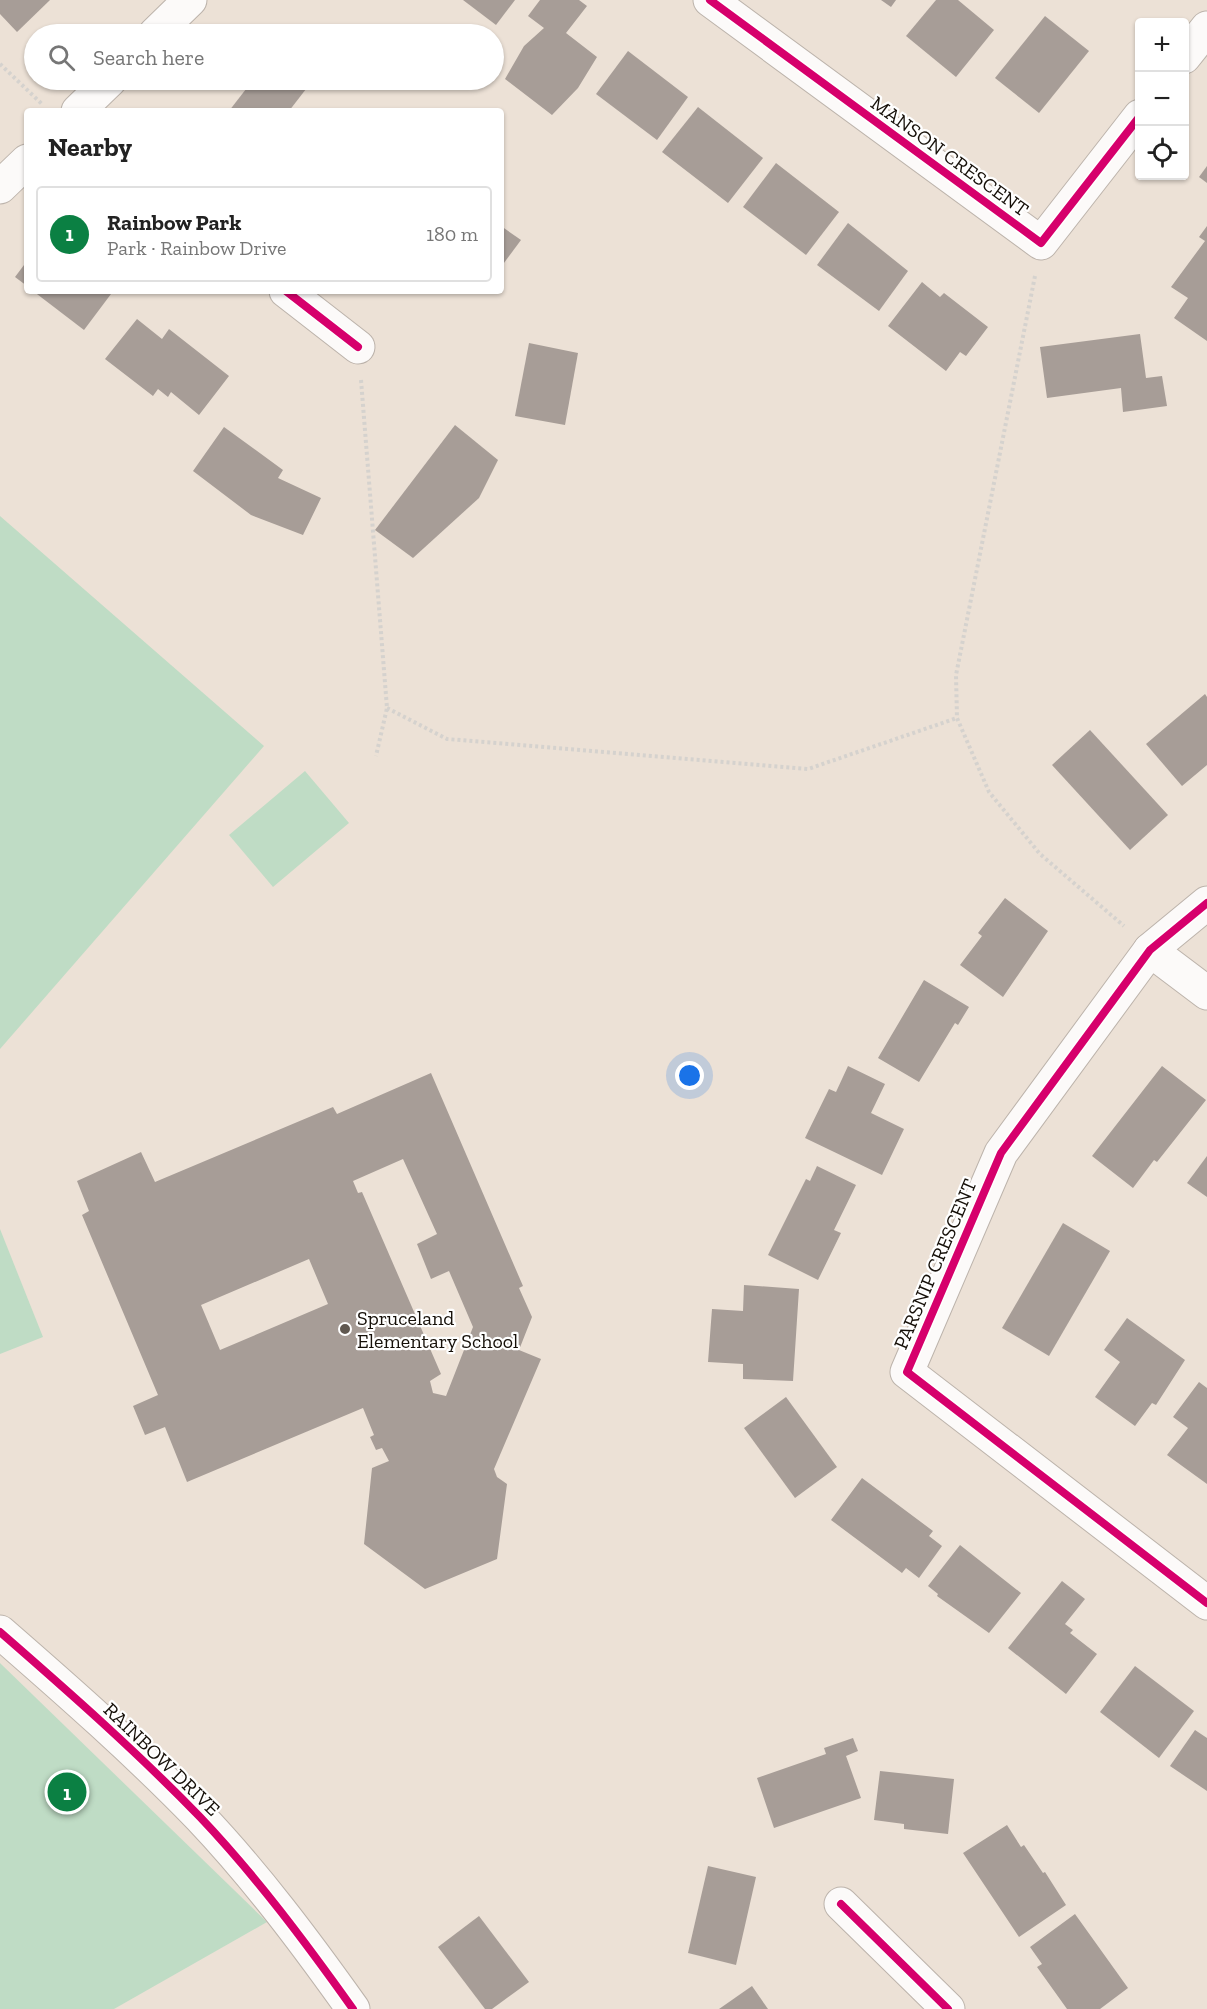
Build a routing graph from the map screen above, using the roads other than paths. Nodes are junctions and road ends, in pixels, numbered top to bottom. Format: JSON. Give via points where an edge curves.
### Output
{"nodes":[{"id":1,"x":190,"y":0,"type":"edge"},
{"id":2,"x":710,"y":0,"type":"edge"},
{"id":3,"x":165,"y":24,"type":"edge"},
{"id":4,"x":1207,"y":28,"type":"edge"},
{"id":5,"x":1189,"y":52,"type":"edge"},
{"id":6,"x":100,"y":90,"type":"edge"},
{"id":7,"x":81,"y":108,"type":"edge"},
{"id":8,"x":1135,"y":122,"type":"edge"},
{"id":9,"x":24,"y":164,"type":"edge"},
{"id":10,"x":0,"y":187,"type":"edge"},
{"id":11,"x":290,"y":294,"type":"edge"},
{"id":12,"x":358,"y":347,"type":"road end"},
{"id":13,"x":1207,"y":903,"type":"edge"},
{"id":14,"x":1150,"y":950,"type":"junction"},
{"id":15,"x":1207,"y":993,"type":"edge"},
{"id":16,"x":1207,"y":1603,"type":"edge"},
{"id":17,"x":0,"y":1632,"type":"edge"},
{"id":18,"x":841,"y":1904,"type":"dead end"},
{"id":19,"x":353,"y":2009,"type":"edge"},
{"id":20,"x":948,"y":2009,"type":"edge"}],
"edges":[{"from":1,"to":3,"type":"street"},
{"from":2,"to":8,"type":"street","name":"MANSON CRESCENT","via":[[1041,243]]},
{"from":4,"to":5,"type":"street"},
{"from":6,"to":7,"type":"street"},
{"from":9,"to":10,"type":"street"},
{"from":11,"to":12,"type":"street"},
{"from":13,"to":14,"type":"street","name":"PARSNIP CRESCENT"},
{"from":14,"to":15,"type":"street"},
{"from":14,"to":16,"type":"street","name":"PARSNIP CRESCENT","via":[[1001,1153],[906,1372]]},
{"from":17,"to":19,"type":"street","name":"RAINBOW DRIVE","via":[[132,1748],[202,1819],[280,1909]]},
{"from":18,"to":20,"type":"street"}]}
